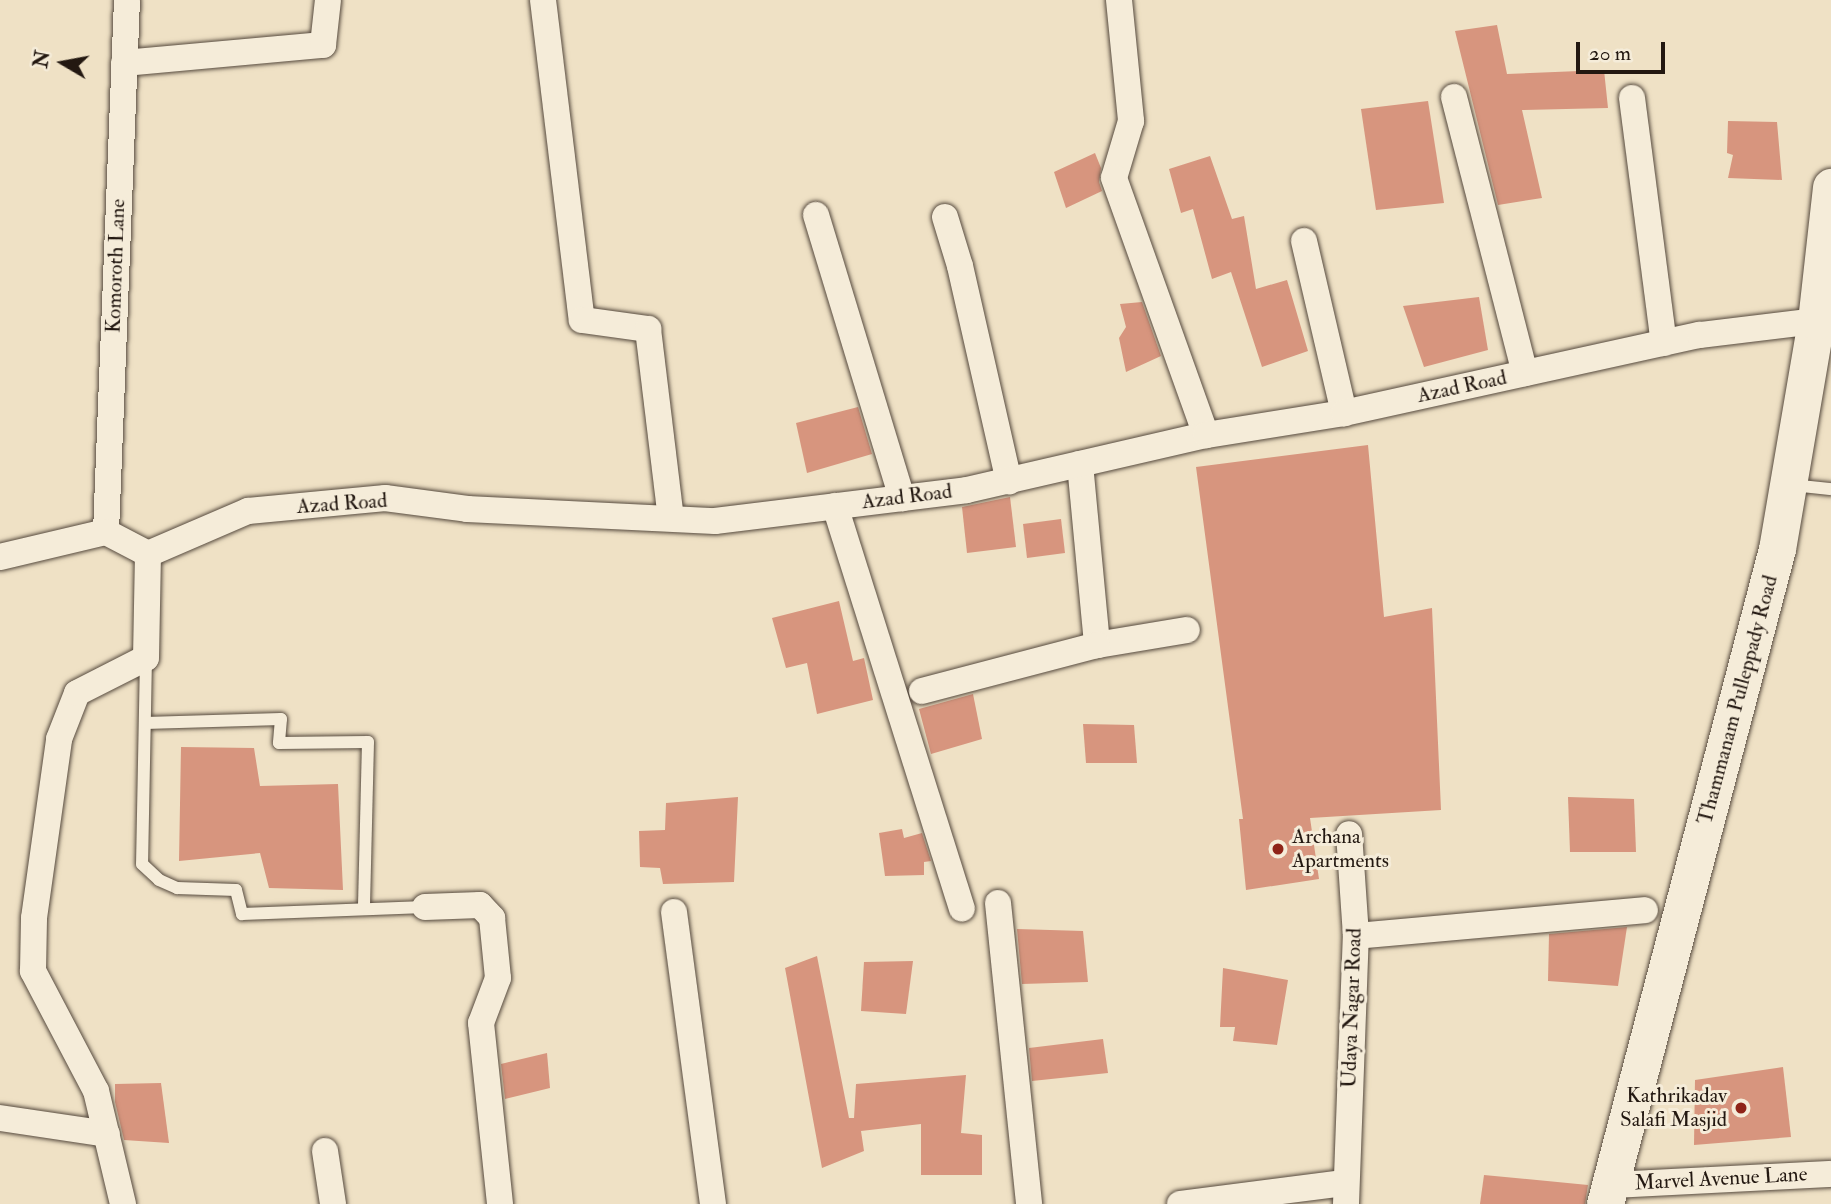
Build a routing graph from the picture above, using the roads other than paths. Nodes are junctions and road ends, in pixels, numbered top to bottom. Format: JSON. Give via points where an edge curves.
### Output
{"nodes":[{"id":1,"x":127,"y":0,"type":"edge"},
{"id":2,"x":328,"y":0,"type":"edge"},
{"id":3,"x":543,"y":0,"type":"edge"},
{"id":4,"x":1119,"y":0,"type":"edge"},
{"id":5,"x":124,"y":63,"type":"junction"},
{"id":6,"x":1454,"y":97,"type":"dead end"},
{"id":7,"x":1632,"y":98,"type":"dead end"},
{"id":8,"x":1831,"y":187,"type":"edge"},
{"id":9,"x":816,"y":215,"type":"dead end"},
{"id":10,"x":945,"y":217,"type":"dead end"},
{"id":11,"x":1304,"y":241,"type":"dead end"},
{"id":12,"x":1816,"y":321,"type":"junction"},
{"id":13,"x":1664,"y":343,"type":"junction"},
{"id":14,"x":1525,"y":373,"type":"junction"},
{"id":15,"x":1344,"y":413,"type":"junction"},
{"id":16,"x":1206,"y":435,"type":"junction"},
{"id":17,"x":1080,"y":464,"type":"junction"},
{"id":18,"x":1009,"y":481,"type":"junction"},
{"id":19,"x":1788,"y":485,"type":"junction"},
{"id":20,"x":1831,"y":489,"type":"edge"},
{"id":21,"x":902,"y":498,"type":"junction"},
{"id":22,"x":835,"y":506,"type":"junction"},
{"id":23,"x":671,"y":518,"type":"junction"},
{"id":24,"x":106,"y":532,"type":"junction"},
{"id":25,"x":148,"y":554,"type":"junction"},
{"id":26,"x":0,"y":557,"type":"edge"},
{"id":27,"x":1187,"y":630,"type":"dead end"},
{"id":28,"x":1097,"y":645,"type":"junction"},
{"id":29,"x":146,"y":659,"type":"junction"},
{"id":30,"x":922,"y":691,"type":"dead end"},
{"id":31,"x":145,"y":723,"type":"junction"},
{"id":32,"x":1349,"y":834,"type":"dead end"},
{"id":33,"x":998,"y":903,"type":"dead end"},
{"id":34,"x":425,"y":907,"type":"joint"},
{"id":35,"x":364,"y":908,"type":"junction"},
{"id":36,"x":961,"y":908,"type":"dead end"},
{"id":37,"x":1645,"y":910,"type":"dead end"},
{"id":38,"x":674,"y":912,"type":"dead end"},
{"id":39,"x":1356,"y":936,"type":"junction"},
{"id":40,"x":0,"y":1118,"type":"edge"},
{"id":41,"x":107,"y":1134,"type":"junction"},
{"id":42,"x":325,"y":1151,"type":"dead end"},
{"id":43,"x":1831,"y":1174,"type":"edge"},
{"id":44,"x":1345,"y":1194,"type":"edge"},
{"id":45,"x":1608,"y":1194,"type":"edge"},
{"id":46,"x":123,"y":1204,"type":"edge"},
{"id":47,"x":333,"y":1204,"type":"edge"},
{"id":48,"x":500,"y":1204,"type":"edge"},
{"id":49,"x":713,"y":1204,"type":"edge"},
{"id":50,"x":1028,"y":1204,"type":"edge"},
{"id":51,"x":1180,"y":1204,"type":"edge"}],
"edges":[{"from":1,"to":5,"type":"street","name":"Komoroth Lane"},
{"from":2,"to":5,"type":"street","via":[[323,45]]},
{"from":3,"to":23,"type":"street","via":[[582,320],[648,328]]},
{"from":4,"to":16,"type":"street","via":[[1131,121],[1114,178]]},
{"from":5,"to":24,"type":"street","name":"Komoroth Lane"},
{"from":6,"to":14,"type":"street"},
{"from":7,"to":13,"type":"street"},
{"from":8,"to":12,"type":"main road","name":"Thammanam Pulleppady Road"},
{"from":9,"to":21,"type":"street"},
{"from":10,"to":18,"type":"street"},
{"from":11,"to":15,"type":"street"},
{"from":12,"to":13,"type":"street","name":"Azad Road"},
{"from":12,"to":19,"type":"main road","name":"Thammanam Pulleppady Road"},
{"from":13,"to":14,"type":"street","name":"Azad Road"},
{"from":14,"to":15,"type":"street","name":"Azad Road"},
{"from":15,"to":16,"type":"street","name":"Azad Road"},
{"from":16,"to":17,"type":"street","name":"Azad Road"},
{"from":17,"to":18,"type":"street","name":"Azad Road"},
{"from":17,"to":28,"type":"street"},
{"from":18,"to":21,"type":"street","name":"Azad Road"},
{"from":19,"to":20,"type":"lane"},
{"from":19,"to":45,"type":"main road","name":"Thammanam Pulleppady Road","via":[[1777,549]]},
{"from":21,"to":22,"type":"street","name":"Azad Road"},
{"from":22,"to":23,"type":"street","name":"Azad Road","via":[[715,521]]},
{"from":22,"to":36,"type":"street"},
{"from":23,"to":25,"type":"street","name":"Azad Road","via":[[467,509],[385,498],[248,511]]},
{"from":24,"to":25,"type":"street"},
{"from":24,"to":26,"type":"street"},
{"from":25,"to":29,"type":"street"},
{"from":27,"to":28,"type":"street"},
{"from":28,"to":30,"type":"street"},
{"from":29,"to":31,"type":"lane"},
{"from":29,"to":41,"type":"street","via":[[77,693],[59,739],[34,918],[33,971],[96,1091]]},
{"from":31,"to":35,"type":"lane","via":[[142,864],[159,880],[177,888],[236,890],[242,915]]},
{"from":31,"to":35,"type":"lane","via":[[281,719],[279,743],[368,742]]},
{"from":32,"to":39,"type":"street","name":"Udaya Nagar Road"},
{"from":33,"to":50,"type":"street"},
{"from":34,"to":35,"type":"lane"},
{"from":34,"to":48,"type":"street","via":[[480,905],[492,918],[498,978],[481,1023]]},
{"from":37,"to":39,"type":"street"},
{"from":38,"to":49,"type":"street"},
{"from":39,"to":44,"type":"street","name":"Udaya Nagar Road"},
{"from":40,"to":41,"type":"street"},
{"from":41,"to":46,"type":"street"},
{"from":42,"to":47,"type":"street"},
{"from":43,"to":45,"type":"street","name":"Marvel Avenue Lane"},
{"from":44,"to":51,"type":"street","name":"Udaya Nagar Road"}]}
